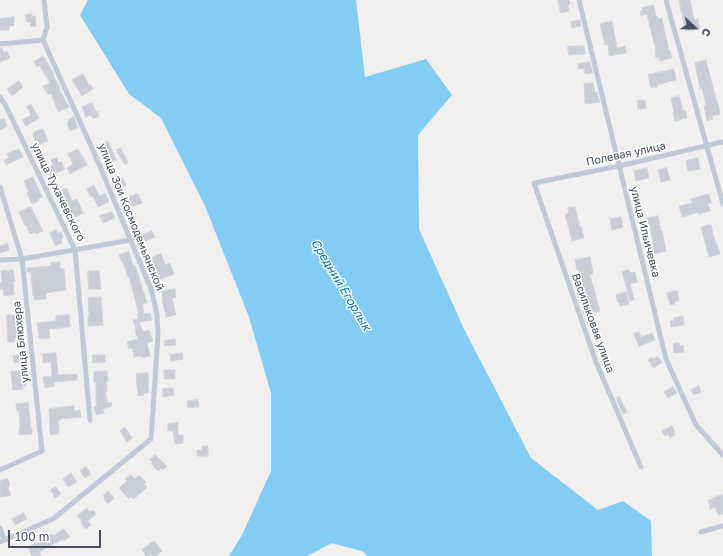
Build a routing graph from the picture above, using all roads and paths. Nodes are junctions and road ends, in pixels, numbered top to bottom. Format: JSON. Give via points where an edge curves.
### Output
{"nodes":[{"id":1,"x":44,"y":0,"type":"edge"},
{"id":2,"x":579,"y":0,"type":"edge"},
{"id":3,"x":666,"y":0,"type":"edge"},
{"id":4,"x":43,"y":40,"type":"junction"},
{"id":5,"x":0,"y":44,"type":"edge"},
{"id":6,"x":0,"y":97,"type":"edge"},
{"id":7,"x":723,"y":142,"type":"edge"},
{"id":8,"x":707,"y":146,"type":"junction"},
{"id":9,"x":619,"y":166,"type":"junction"},
{"id":10,"x":534,"y":183,"type":"joint"},
{"id":11,"x":0,"y":188,"type":"edge"},
{"id":12,"x":723,"y":204,"type":"edge"},
{"id":13,"x":131,"y":240,"type":"junction"},
{"id":14,"x":75,"y":250,"type":"junction"},
{"id":15,"x":22,"y":259,"type":"junction"},
{"id":16,"x":0,"y":260,"type":"edge"},
{"id":17,"x":90,"y":420,"type":"dead end"},
{"id":18,"x":723,"y":455,"type":"edge"},
{"id":19,"x":641,"y":467,"type":"dead end"},
{"id":20,"x":0,"y":470,"type":"edge"},
{"id":21,"x":723,"y":526,"type":"edge"},
{"id":22,"x":0,"y":528,"type":"edge"},
{"id":23,"x":701,"y":532,"type":"dead end"},
{"id":24,"x":2,"y":541,"type":"edge"}],
"edges":[{"from":1,"to":4,"type":"street","via":[[47,27]]},
{"from":2,"to":9,"type":"street","name":"улица Ильичевка"},
{"from":3,"to":8,"type":"street"},
{"from":4,"to":5,"type":"street"},
{"from":4,"to":13,"type":"street","name":"улица Зои Космодемьянской"},
{"from":6,"to":14,"type":"street","name":"улица Тухачевского"},
{"from":7,"to":8,"type":"street","name":"Полевая улица"},
{"from":8,"to":9,"type":"street","name":"Полевая улица"},
{"from":8,"to":12,"type":"street"},
{"from":9,"to":10,"type":"street","name":"Полевая улица"},
{"from":9,"to":18,"type":"street","name":"улица Ильичевка","via":[[666,359],[696,426]]},
{"from":10,"to":19,"type":"street","name":"Васильковая улица","via":[[596,362]]},
{"from":11,"to":15,"type":"street","name":"улица Блюхера"},
{"from":13,"to":14,"type":"street"},
{"from":13,"to":24,"type":"street","name":"улица Зои Космодемьянской","via":[[151,288],[157,314],[158,335],[151,439],[53,519]]},
{"from":14,"to":15,"type":"street"},
{"from":14,"to":17,"type":"street","name":"улица Тухачевского"},
{"from":15,"to":16,"type":"street"},
{"from":15,"to":20,"type":"street","name":"улица Блюхера","via":[[42,452]]},
{"from":21,"to":23,"type":"street"},
{"from":22,"to":24,"type":"street"}]}
